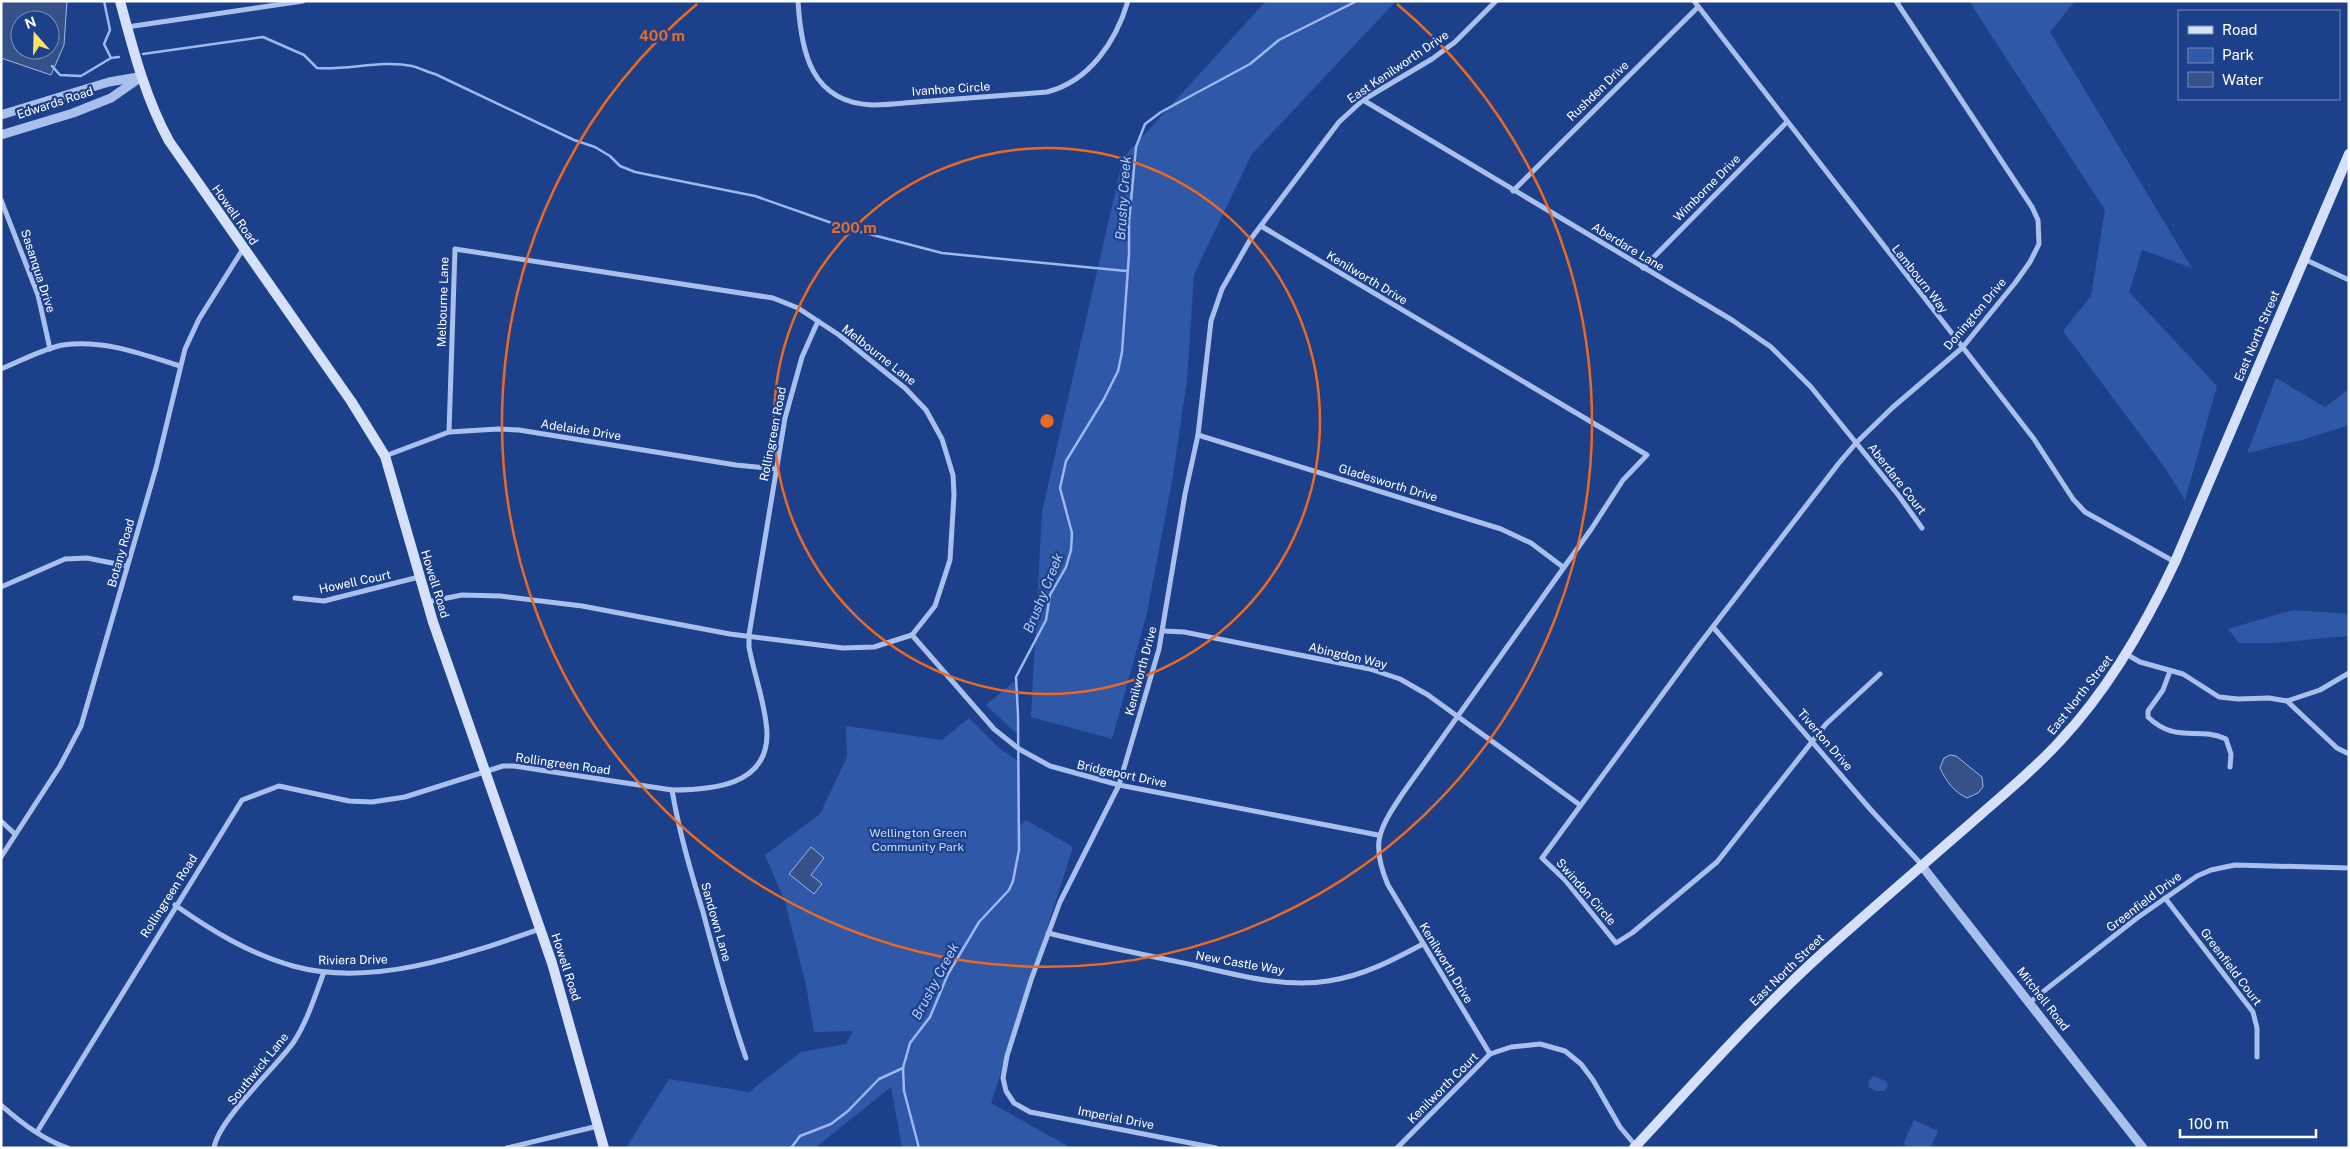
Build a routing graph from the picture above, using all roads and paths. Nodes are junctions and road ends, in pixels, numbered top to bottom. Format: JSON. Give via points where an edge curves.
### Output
{"nodes":[{"id":1,"x":120,"y":1,"type":"edge"},
{"id":2,"x":303,"y":1,"type":"edge"},
{"id":3,"x":798,"y":1,"type":"edge"},
{"id":4,"x":1128,"y":1,"type":"edge"},
{"id":5,"x":1496,"y":1,"type":"edge"},
{"id":6,"x":1694,"y":1,"type":"edge"},
{"id":7,"x":1896,"y":1,"type":"edge"},
{"id":8,"x":1698,"y":7,"type":"junction"},
{"id":9,"x":127,"y":27,"type":"junction"},
{"id":10,"x":141,"y":77,"type":"junction"},
{"id":11,"x":1363,"y":100,"type":"junction"},
{"id":12,"x":1,"y":115,"type":"edge"},
{"id":13,"x":1787,"y":122,"type":"junction"},
{"id":14,"x":1,"y":136,"type":"edge"},
{"id":15,"x":2349,"y":154,"type":"edge"},
{"id":16,"x":1513,"y":191,"type":"junction"},
{"id":17,"x":1,"y":200,"type":"edge"},
{"id":18,"x":1261,"y":226,"type":"junction"},
{"id":19,"x":243,"y":249,"type":"junction"},
{"id":20,"x":2304,"y":259,"type":"junction"},
{"id":21,"x":1643,"y":268,"type":"junction"},
{"id":22,"x":2349,"y":280,"type":"edge"},
{"id":23,"x":818,"y":321,"type":"junction"},
{"id":24,"x":1962,"y":348,"type":"junction"},
{"id":25,"x":50,"y":349,"type":"junction"},
{"id":26,"x":180,"y":366,"type":"junction"},
{"id":27,"x":1,"y":369,"type":"edge"},
{"id":28,"x":449,"y":432,"type":"junction"},
{"id":29,"x":1198,"y":435,"type":"junction"},
{"id":30,"x":1856,"y":443,"type":"junction"},
{"id":31,"x":386,"y":456,"type":"junction"},
{"id":32,"x":776,"y":469,"type":"junction"},
{"id":33,"x":1922,"y":528,"type":"dead end"},
{"id":34,"x":2175,"y":562,"type":"junction"},
{"id":35,"x":127,"y":566,"type":"junction"},
{"id":36,"x":1563,"y":567,"type":"junction"},
{"id":37,"x":419,"y":577,"type":"junction"},
{"id":38,"x":1,"y":587,"type":"edge"},
{"id":39,"x":295,"y":598,"type":"dead end"},
{"id":40,"x":427,"y":602,"type":"junction"},
{"id":41,"x":1713,"y":627,"type":"junction"},
{"id":42,"x":1164,"y":630,"type":"junction"},
{"id":43,"x":749,"y":635,"type":"junction"},
{"id":44,"x":912,"y":635,"type":"junction"},
{"id":45,"x":2126,"y":654,"type":"junction"},
{"id":46,"x":2170,"y":671,"type":"junction"},
{"id":47,"x":2349,"y":673,"type":"edge"},
{"id":48,"x":1880,"y":674,"type":"dead end"},
{"id":49,"x":2287,"y":701,"type":"junction"},
{"id":50,"x":1457,"y":715,"type":"junction"},
{"id":51,"x":1812,"y":741,"type":"junction"},
{"id":52,"x":2349,"y":754,"type":"edge"},
{"id":53,"x":2230,"y":766,"type":"dead end"},
{"id":54,"x":486,"y":771,"type":"junction"},
{"id":55,"x":1119,"y":785,"type":"junction"},
{"id":56,"x":672,"y":790,"type":"junction"},
{"id":57,"x":1580,"y":805,"type":"junction"},
{"id":58,"x":1,"y":821,"type":"edge"},
{"id":59,"x":15,"y":834,"type":"junction"},
{"id":60,"x":1378,"y":835,"type":"junction"},
{"id":61,"x":1,"y":857,"type":"edge"},
{"id":62,"x":1922,"y":866,"type":"junction"},
{"id":63,"x":2349,"y":868,"type":"edge"},
{"id":64,"x":2165,"y":898,"type":"junction"},
{"id":65,"x":175,"y":906,"type":"junction"},
{"id":66,"x":540,"y":929,"type":"junction"},
{"id":67,"x":1048,"y":933,"type":"junction"},
{"id":68,"x":1423,"y":944,"type":"junction"},
{"id":69,"x":324,"y":972,"type":"junction"},
{"id":70,"x":2030,"y":1002,"type":"junction"},
{"id":71,"x":1490,"y":1054,"type":"junction"},
{"id":72,"x":2257,"y":1057,"type":"dead end"},
{"id":73,"x":746,"y":1058,"type":"dead end"},
{"id":74,"x":1014,"y":1103,"type":"joint"},
{"id":75,"x":1,"y":1105,"type":"edge"},
{"id":76,"x":598,"y":1126,"type":"junction"},
{"id":77,"x":37,"y":1132,"type":"junction"},
{"id":78,"x":1635,"y":1147,"type":"edge"},
{"id":79,"x":68,"y":1148,"type":"edge"},
{"id":80,"x":214,"y":1148,"type":"edge"},
{"id":81,"x":508,"y":1148,"type":"edge"},
{"id":82,"x":604,"y":1148,"type":"edge"},
{"id":83,"x":1216,"y":1148,"type":"edge"},
{"id":84,"x":1397,"y":1148,"type":"edge"},
{"id":85,"x":2143,"y":1148,"type":"edge"}],
"edges":[{"from":1,"to":9,"type":"main road"},
{"from":2,"to":9,"type":"street"},
{"from":3,"to":4,"type":"street","name":"Ivanhoe Circle","via":[[803,49],[818,78],[839,96],[872,105],[1047,92],[1064,86],[1082,76],[1097,60],[1119,24]]},
{"from":5,"to":11,"type":"street","name":"East Kenilworth Drive","via":[[1432,59]]},
{"from":6,"to":8,"type":"street","name":"Lambourn Way"},
{"from":7,"to":24,"type":"street","name":"Donington Drive","via":[[2038,220],[2040,238],[2034,256]]},
{"from":8,"to":13,"type":"street","name":"Lambourn Way"},
{"from":8,"to":16,"type":"street","name":"Rushden Drive"},
{"from":9,"to":10,"type":"main road"},
{"from":10,"to":12,"type":"street","name":"Edwards Road","via":[[108,82]]},
{"from":10,"to":14,"type":"street","name":"Edwards Road","via":[[111,98]]},
{"from":10,"to":19,"type":"main road","name":"Howell Road","via":[[169,141]]},
{"from":11,"to":16,"type":"street","name":"Aberdare Lane"},
{"from":11,"to":18,"type":"street","name":"East Kenilworth Drive","via":[[1330,132]]},
{"from":13,"to":21,"type":"street","name":"Wimborne Drive"},
{"from":13,"to":24,"type":"street","name":"Lambourn Way"},
{"from":15,"to":20,"type":"main road","name":"East North Street"},
{"from":16,"to":21,"type":"street","name":"Aberdare Lane"},
{"from":17,"to":25,"type":"street","name":"Sasanqua Drive","via":[[38,295]]},
{"from":18,"to":29,"type":"street","name":"Kenilworth Drive","via":[[1237,260],[1214,309]]},
{"from":18,"to":36,"type":"street","name":"Kenilworth Drive","via":[[1647,454],[1623,480]]},
{"from":19,"to":26,"type":"street","name":"Botany Road","via":[[199,319]]},
{"from":19,"to":31,"type":"main road","name":"Howell Road","via":[[352,401]]},
{"from":20,"to":22,"type":"street"},
{"from":20,"to":34,"type":"main road","name":"East North Street"},
{"from":21,"to":30,"type":"street","name":"Aberdare Lane","via":[[1771,347],[1811,387]]},
{"from":23,"to":28,"type":"street","name":"Melbourne Lane","via":[[773,298],[455,249]]},
{"from":23,"to":32,"type":"street","name":"Rollingreen Road","via":[[792,386]]},
{"from":23,"to":44,"type":"street","name":"Melbourne Lane","via":[[916,397],[934,422],[948,456],[954,495],[950,560],[935,606]]},
{"from":24,"to":30,"type":"street","name":"Donington Drive"},
{"from":24,"to":34,"type":"street","name":"Lambourn Way","via":[[2034,439],[2077,505],[2102,523]]},
{"from":25,"to":26,"type":"street","via":[[63,345],[108,346]]},
{"from":25,"to":27,"type":"street"},
{"from":26,"to":35,"type":"street","name":"Botany Road","via":[[156,468]]},
{"from":28,"to":31,"type":"street","name":"Adelaide Drive"},
{"from":28,"to":32,"type":"street","name":"Adelaide Drive","via":[[498,428],[519,430]]},
{"from":29,"to":36,"type":"street","name":"Gladesworth Drive","via":[[1501,529],[1531,543]]},
{"from":29,"to":42,"type":"street","name":"Kenilworth Drive","via":[[1167,594]]},
{"from":30,"to":33,"type":"street","name":"Aberdare Court"},
{"from":30,"to":41,"type":"street","name":"Donington Drive"},
{"from":31,"to":37,"type":"main road","name":"Howell Road"},
{"from":32,"to":43,"type":"street","name":"Rollingreen Road"},
{"from":34,"to":45,"type":"main road","name":"East North Street"},
{"from":35,"to":38,"type":"street","via":[[87,558],[66,559]]},
{"from":35,"to":59,"type":"street","name":"Botany Road","via":[[81,726],[60,766]]},
{"from":36,"to":50,"type":"street","name":"Kenilworth Drive"},
{"from":37,"to":39,"type":"street","name":"Howell Court","via":[[324,601]]},
{"from":37,"to":40,"type":"main road","name":"Howell Road"},
{"from":40,"to":43,"type":"street","via":[[462,595],[500,596],[582,606]]},
{"from":40,"to":54,"type":"main road","name":"Howell Road"},
{"from":41,"to":51,"type":"street","name":"Tiverton Drive"},
{"from":41,"to":57,"type":"street","name":"Swindon Circle"},
{"from":42,"to":50,"type":"street","name":"Abingdon Way","via":[[1380,671],[1413,685]]},
{"from":42,"to":55,"type":"street","name":"Kenilworth Drive"},
{"from":43,"to":44,"type":"street","via":[[856,649],[874,648]]},
{"from":43,"to":56,"type":"street","name":"Rollingreen Road","via":[[766,727],[764,753],[748,774],[729,784],[696,790]]},
{"from":44,"to":55,"type":"street","name":"Bridgeport Drive","via":[[1002,736],[1032,757],[1063,771]]},
{"from":45,"to":46,"type":"street"},
{"from":45,"to":62,"type":"main road","name":"East North Street","via":[[2104,688],[2060,741]]},
{"from":46,"to":49,"type":"street","via":[[2194,679],[2218,697]]},
{"from":46,"to":53,"type":"street","via":[[2163,690],[2148,711],[2148,717],[2169,732],[2218,735],[2226,740],[2231,754]]},
{"from":47,"to":49,"type":"street","via":[[2320,690]]},
{"from":48,"to":51,"type":"street"},
{"from":49,"to":52,"type":"street","via":[[2338,748]]},
{"from":50,"to":57,"type":"street","name":"Abingdon Way"},
{"from":50,"to":60,"type":"street","name":"Kenilworth Drive","via":[[1386,818]]},
{"from":51,"to":57,"type":"street","name":"Swindon Circle","via":[[1717,862],[1640,927],[1616,943],[1565,880],[1542,858]]},
{"from":51,"to":62,"type":"street","name":"Tiverton Drive"},
{"from":54,"to":56,"type":"street","name":"Rollingreen Road","via":[[520,766]]},
{"from":54,"to":65,"type":"street","name":"Rollingreen Road","via":[[404,797],[372,802],[349,801],[279,786],[262,791],[242,800]]},
{"from":54,"to":66,"type":"main road","name":"Howell Road"},
{"from":55,"to":60,"type":"street","name":"Bridgeport Drive"},
{"from":55,"to":67,"type":"street","name":"Kenilworth Drive","via":[[1060,902]]},
{"from":56,"to":73,"type":"street","name":"Sandown Lane","via":[[692,874]]},
{"from":58,"to":59,"type":"street"},
{"from":59,"to":61,"type":"street","name":"Botany Road"},
{"from":60,"to":68,"type":"street","name":"Kenilworth Drive","via":[[1385,878]]},
{"from":62,"to":70,"type":"street","name":"Mitchell Road"},
{"from":62,"to":78,"type":"main road","name":"East North Street","via":[[1773,999]]},
{"from":63,"to":64,"type":"street","name":"Greenfield Drive","via":[[2229,866],[2196,876]]},
{"from":64,"to":70,"type":"street","name":"Greenfield Drive"},
{"from":64,"to":72,"type":"street","name":"Greenfield Court","via":[[2253,1012],[2257,1028]]},
{"from":65,"to":69,"type":"street","name":"Riviera Drive","via":[[210,930],[257,954]]},
{"from":65,"to":77,"type":"street","name":"Rollingreen Road"},
{"from":66,"to":69,"type":"street","name":"Riviera Drive","via":[[426,965]]},
{"from":66,"to":76,"type":"main road","name":"Howell Road","via":[[569,1018]]},
{"from":67,"to":68,"type":"street","name":"New Castle Way","via":[[1213,970],[1298,983],[1361,974]]},
{"from":67,"to":74,"type":"street","name":"Kenilworth Drive","via":[[1003,1074],[1006,1092]]},
{"from":68,"to":71,"type":"street","name":"Kenilworth Drive"},
{"from":69,"to":80,"type":"street","name":"Southwick Lane","via":[[294,1042],[224,1127]]},
{"from":70,"to":85,"type":"street","name":"Mitchell Road"},
{"from":71,"to":78,"type":"street","name":"Kenilworth Court","via":[[1511,1046],[1531,1044],[1565,1050],[1589,1075]]},
{"from":71,"to":84,"type":"street","name":"Kenilworth Court"},
{"from":74,"to":83,"type":"street","name":"Imperial Drive","via":[[1037,1114]]},
{"from":75,"to":77,"type":"street"},
{"from":76,"to":81,"type":"street"},
{"from":76,"to":82,"type":"main road","name":"Howell Road"},
{"from":77,"to":79,"type":"street"}]}
